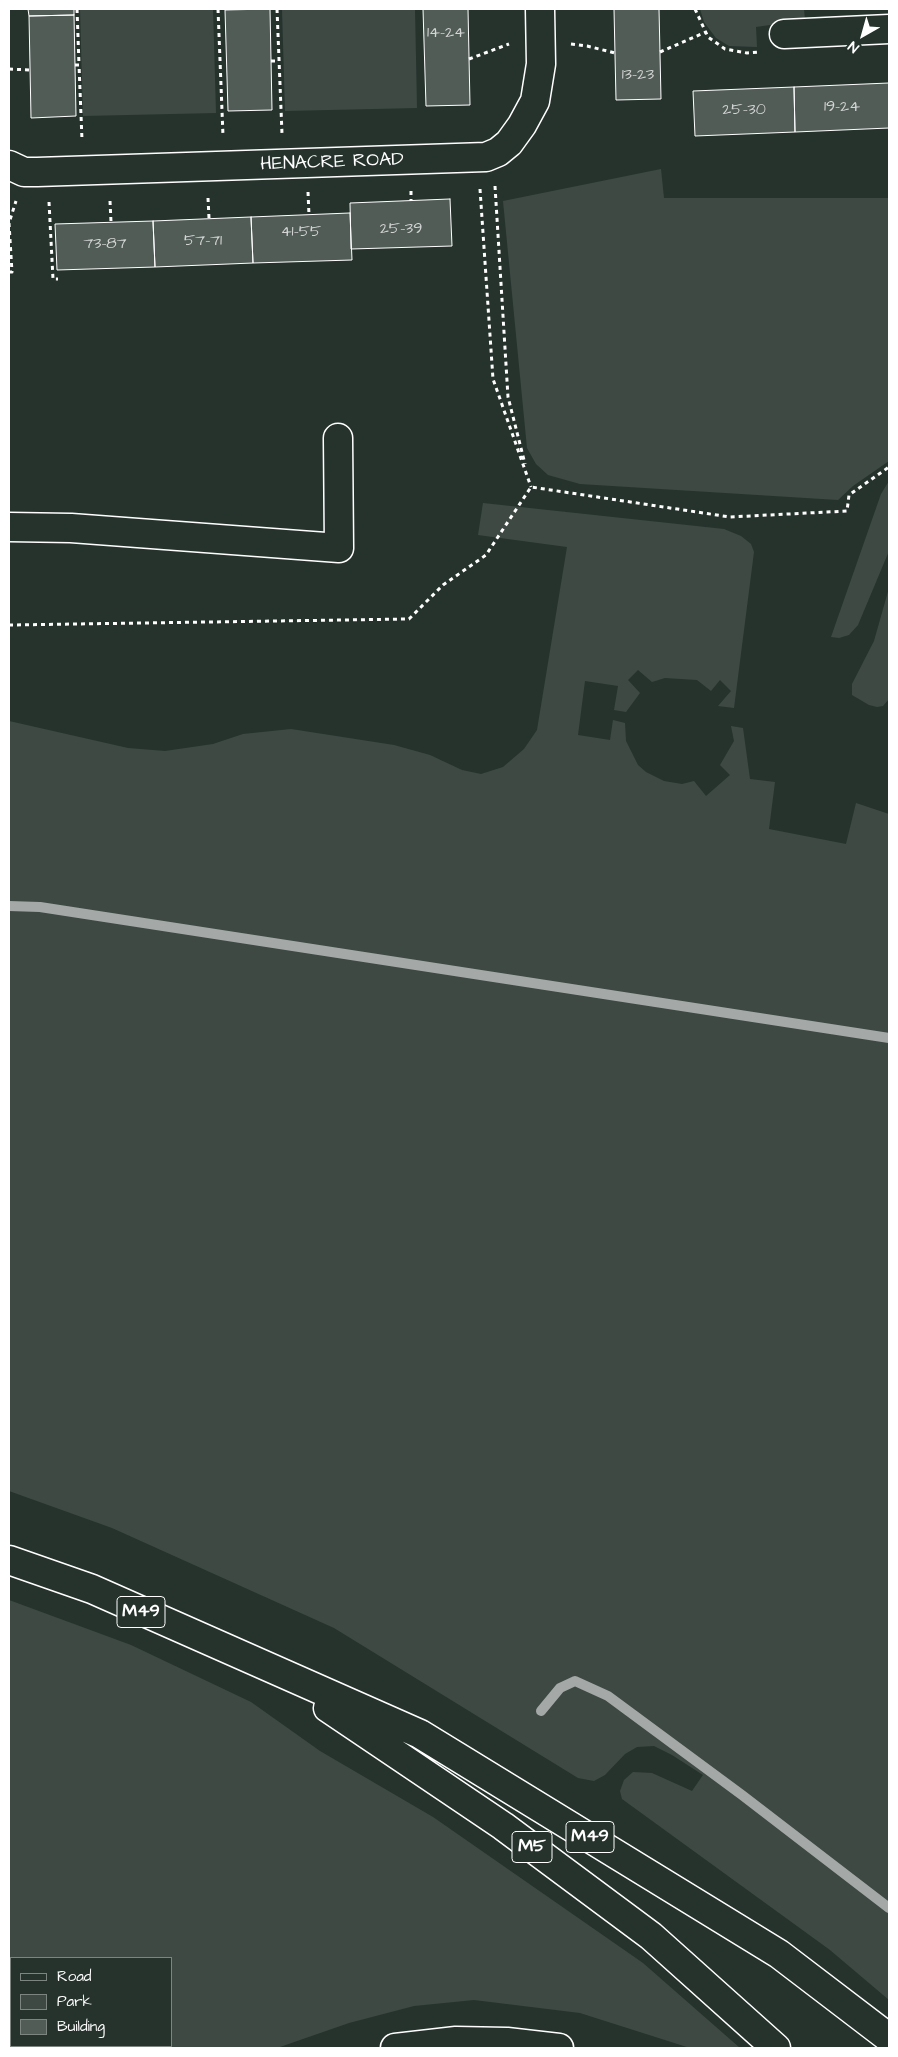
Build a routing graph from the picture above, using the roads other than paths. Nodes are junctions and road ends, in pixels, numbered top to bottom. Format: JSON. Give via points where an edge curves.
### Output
{"nodes":[{"id":1,"x":540,"y":21,"type":"edge"},
{"id":2,"x":889,"y":29,"type":"edge"},
{"id":3,"x":784,"y":34,"type":"road end"},
{"id":4,"x":27,"y":170,"type":"edge"},
{"id":5,"x":338,"y":438,"type":"dead end"},
{"id":6,"x":9,"y":527,"type":"edge"},
{"id":7,"x":9,"y":1560,"type":"edge"},
{"id":8,"x":270,"y":1670,"type":"junction"},
{"id":9,"x":889,"y":2038,"type":"edge"},
{"id":10,"x":395,"y":2048,"type":"edge"},
{"id":11,"x":559,"y":2048,"type":"edge"},
{"id":12,"x":776,"y":2048,"type":"edge"}],
"edges":[{"from":1,"to":4,"type":"main road","name":"HENACRE ROAD","via":[[541,64],[538,90],[530,112],[513,139],[486,156],[224,167]]},
{"from":2,"to":3,"type":"main road"},
{"from":5,"to":6,"type":"main road","via":[[339,548],[71,528]]},
{"from":7,"to":8,"type":"main road","number":"M49","via":[[92,1589]]},
{"from":8,"to":9,"type":"main road","number":"M49","via":[[420,1734],[508,1786],[779,1954]]},
{"from":8,"to":12,"type":"main road","number":"M5","via":[[503,1826],[651,1936]]},
{"from":10,"to":11,"type":"main road","via":[[456,2041]]}]}
